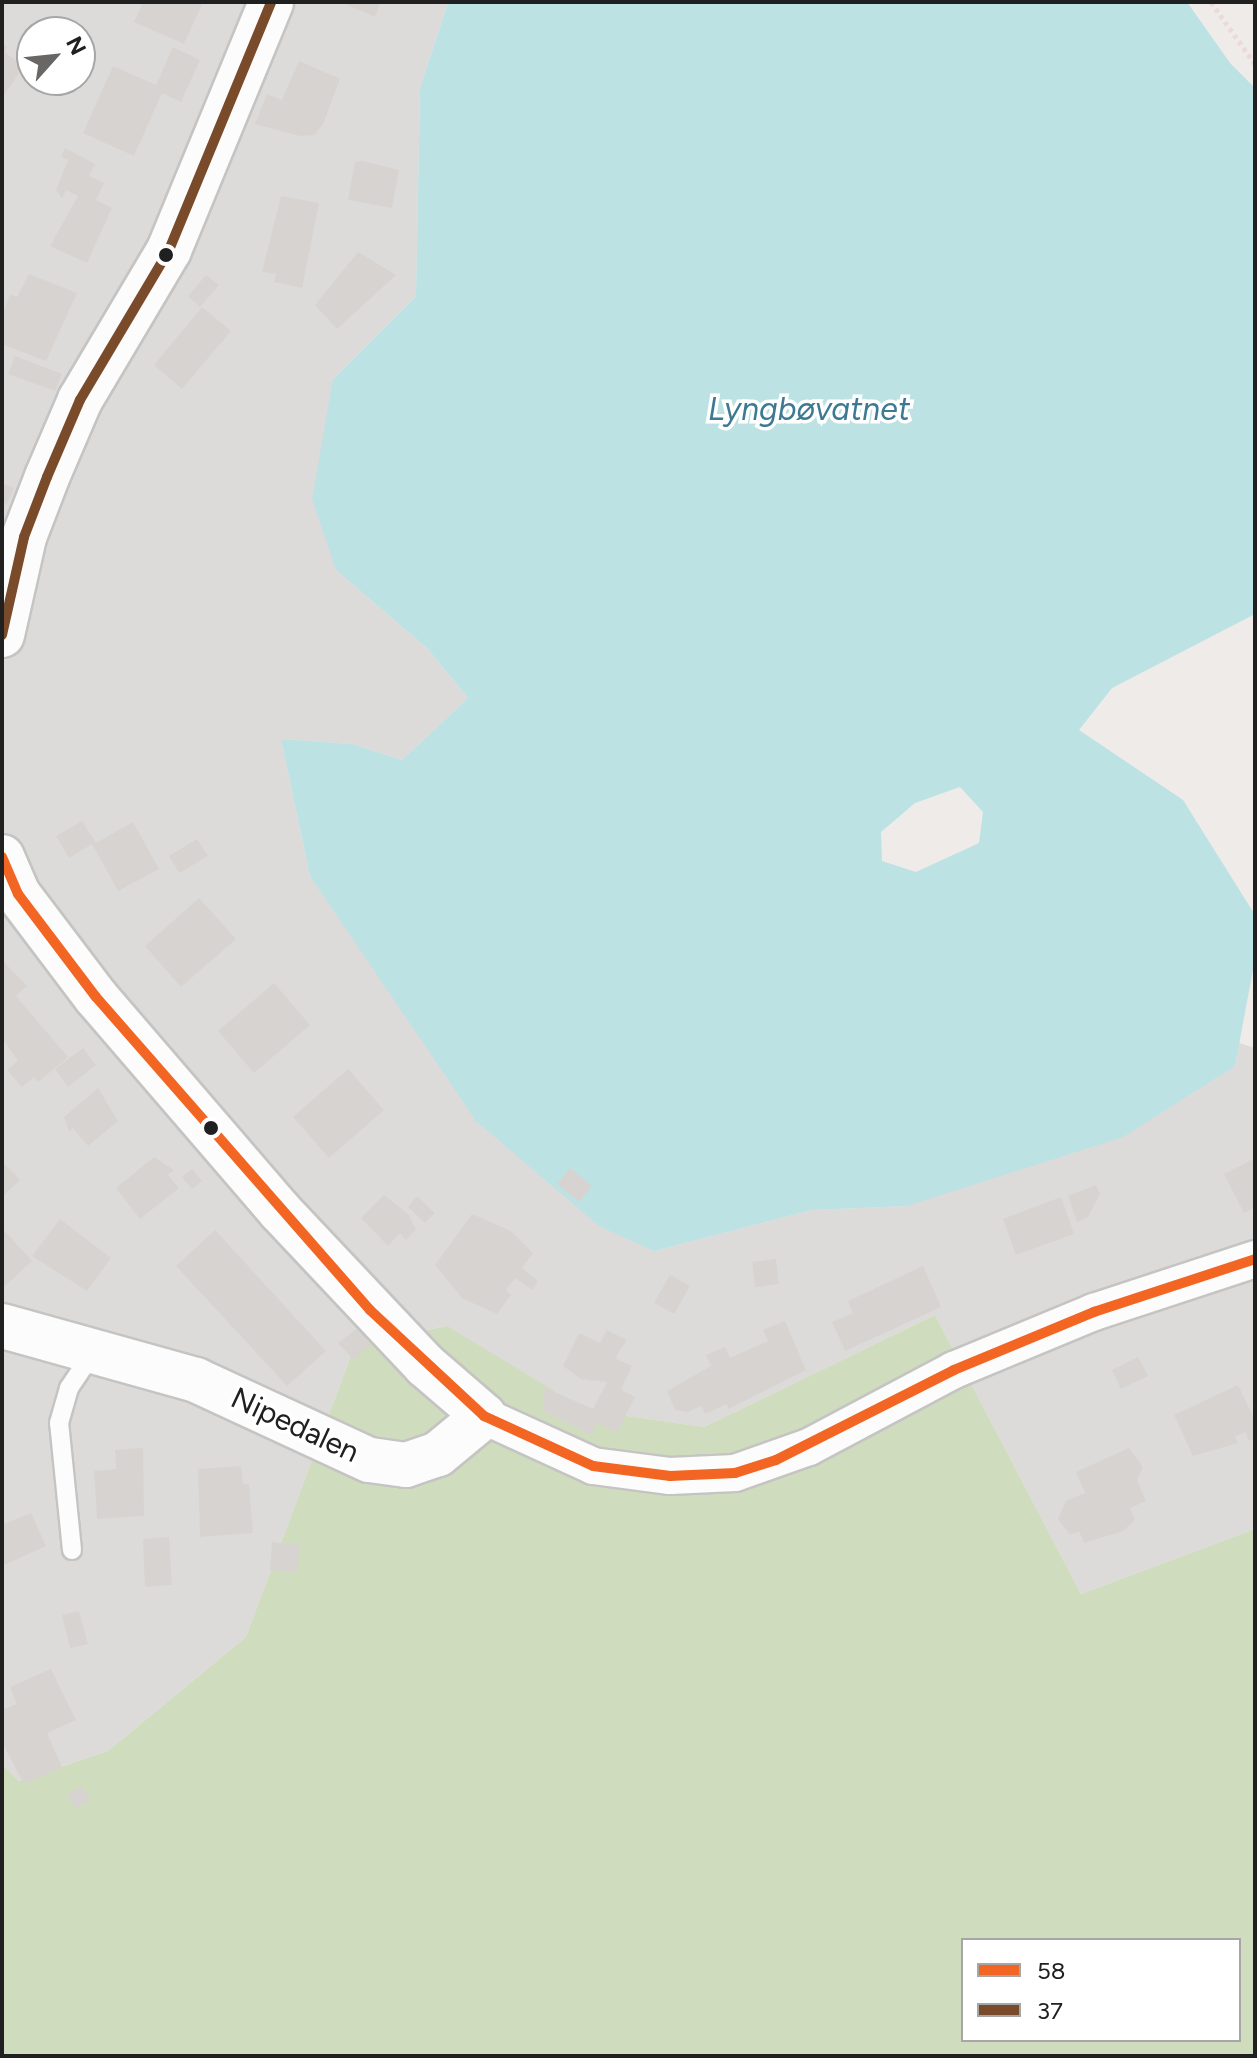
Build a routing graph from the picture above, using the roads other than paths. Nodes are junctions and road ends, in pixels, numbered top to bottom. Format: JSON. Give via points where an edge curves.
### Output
{"nodes":[{"id":1,"x":271,"y":2,"type":"edge"},
{"id":2,"x":2,"y":635,"type":"edge"},
{"id":3,"x":5,"y":871,"type":"edge"},
{"id":4,"x":1255,"y":1259,"type":"edge"},
{"id":5,"x":2,"y":1326,"type":"edge"},
{"id":6,"x":96,"y":1349,"type":"junction"},
{"id":7,"x":484,"y":1416,"type":"junction"},
{"id":8,"x":72,"y":1550,"type":"dead end"}],
"edges":[{"from":1,"to":2,"type":"street","via":[[169,250],[80,400],[47,477],[24,537]]},
{"from":3,"to":7,"type":"street","via":[[96,997],[280,1211],[425,1365]]},
{"from":4,"to":7,"type":"street","via":[[1094,1312],[954,1370],[809,1447],[735,1473],[670,1476],[593,1466]]},
{"from":5,"to":6,"type":"street","name":"Nipedalen"},
{"from":6,"to":7,"type":"street","name":"Nipedalen","via":[[196,1380],[369,1460],[406,1465],[438,1454]]},
{"from":6,"to":8,"type":"lane","via":[[69,1388],[59,1423]]}]}
